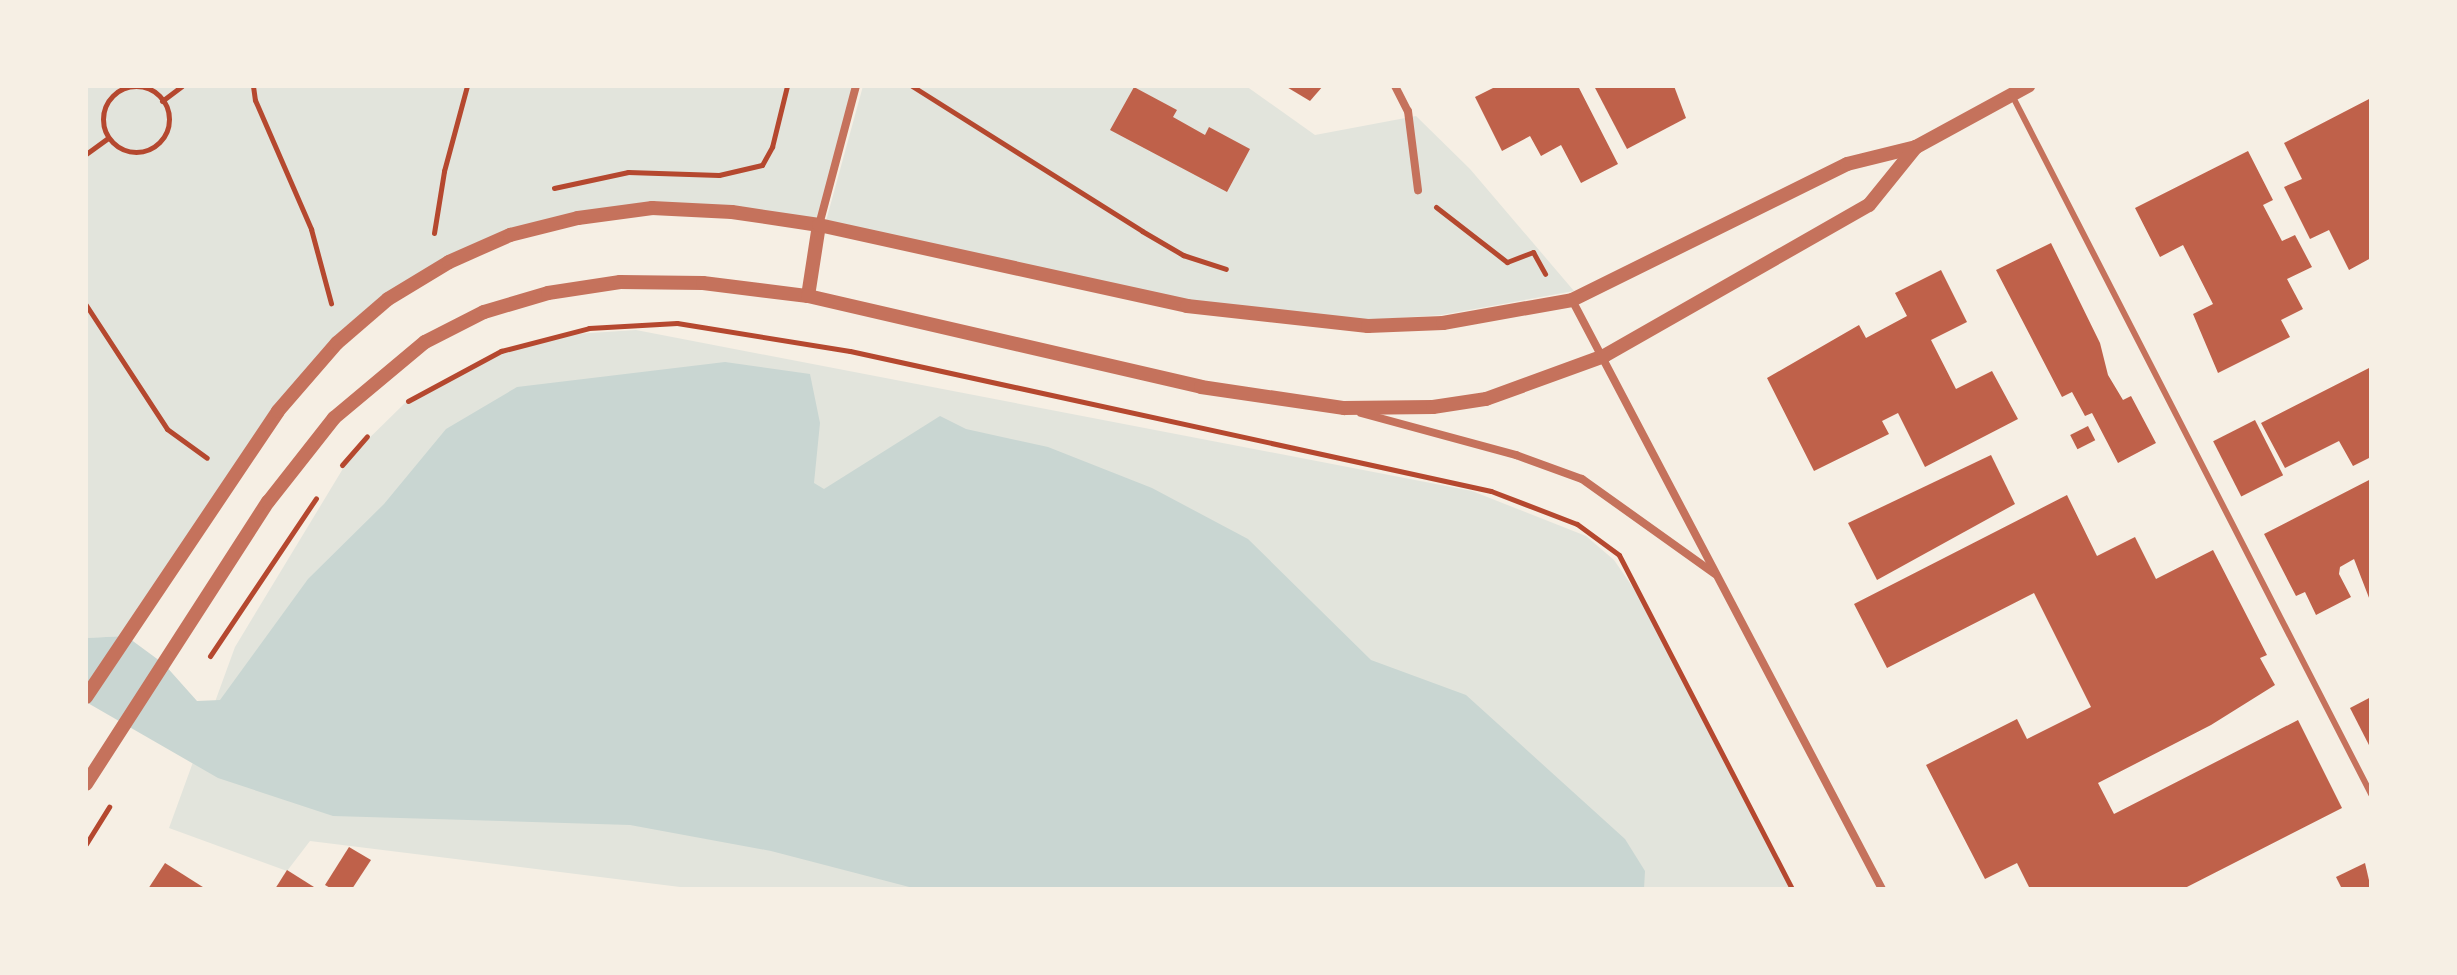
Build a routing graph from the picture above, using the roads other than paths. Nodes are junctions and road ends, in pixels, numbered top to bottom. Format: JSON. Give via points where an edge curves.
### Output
{"nodes":[{"id":1,"x":856,"y":86,"type":"edge"},
{"id":2,"x":1395,"y":86,"type":"edge"},
{"id":3,"x":2028,"y":86,"type":"edge"},
{"id":4,"x":2012,"y":94,"type":"junction"},
{"id":5,"x":1916,"y":147,"type":"junction"},
{"id":6,"x":1418,"y":190,"type":"road end"},
{"id":7,"x":819,"y":225,"type":"junction"},
{"id":8,"x":808,"y":296,"type":"junction"},
{"id":9,"x":1572,"y":300,"type":"junction"},
{"id":10,"x":1604,"y":356,"type":"junction"},
{"id":11,"x":1344,"y":408,"type":"junction"},
{"id":12,"x":1719,"y":577,"type":"junction"},
{"id":13,"x":86,"y":697,"type":"edge"},
{"id":14,"x":86,"y":784,"type":"edge"},
{"id":15,"x":2371,"y":794,"type":"edge"},
{"id":16,"x":1882,"y":889,"type":"edge"}],
"edges":[{"from":1,"to":7,"type":"street"},
{"from":2,"to":6,"type":"street","via":[[1408,111]]},
{"from":3,"to":4,"type":"street"},
{"from":4,"to":5,"type":"street"},
{"from":4,"to":15,"type":"lane"},
{"from":5,"to":9,"type":"street","via":[[1847,164]]},
{"from":5,"to":10,"type":"street","via":[[1869,205]]},
{"from":7,"to":8,"type":"street"},
{"from":7,"to":9,"type":"street","via":[[1187,306],[1368,326],[1443,323]]},
{"from":7,"to":13,"type":"street","via":[[732,212],[652,208],[578,218],[510,235],[449,262],[388,299],[337,343],[278,411]]},
{"from":8,"to":11,"type":"street","via":[[1201,387]]},
{"from":8,"to":14,"type":"street","via":[[703,283],[620,282],[548,293],[484,312],[425,342],[334,418],[268,502]]},
{"from":9,"to":10,"type":"street"},
{"from":10,"to":11,"type":"street","via":[[1486,399],[1433,407]]},
{"from":10,"to":12,"type":"street"},
{"from":11,"to":12,"type":"street","via":[[1516,455],[1582,479]]},
{"from":12,"to":16,"type":"street"}]}
